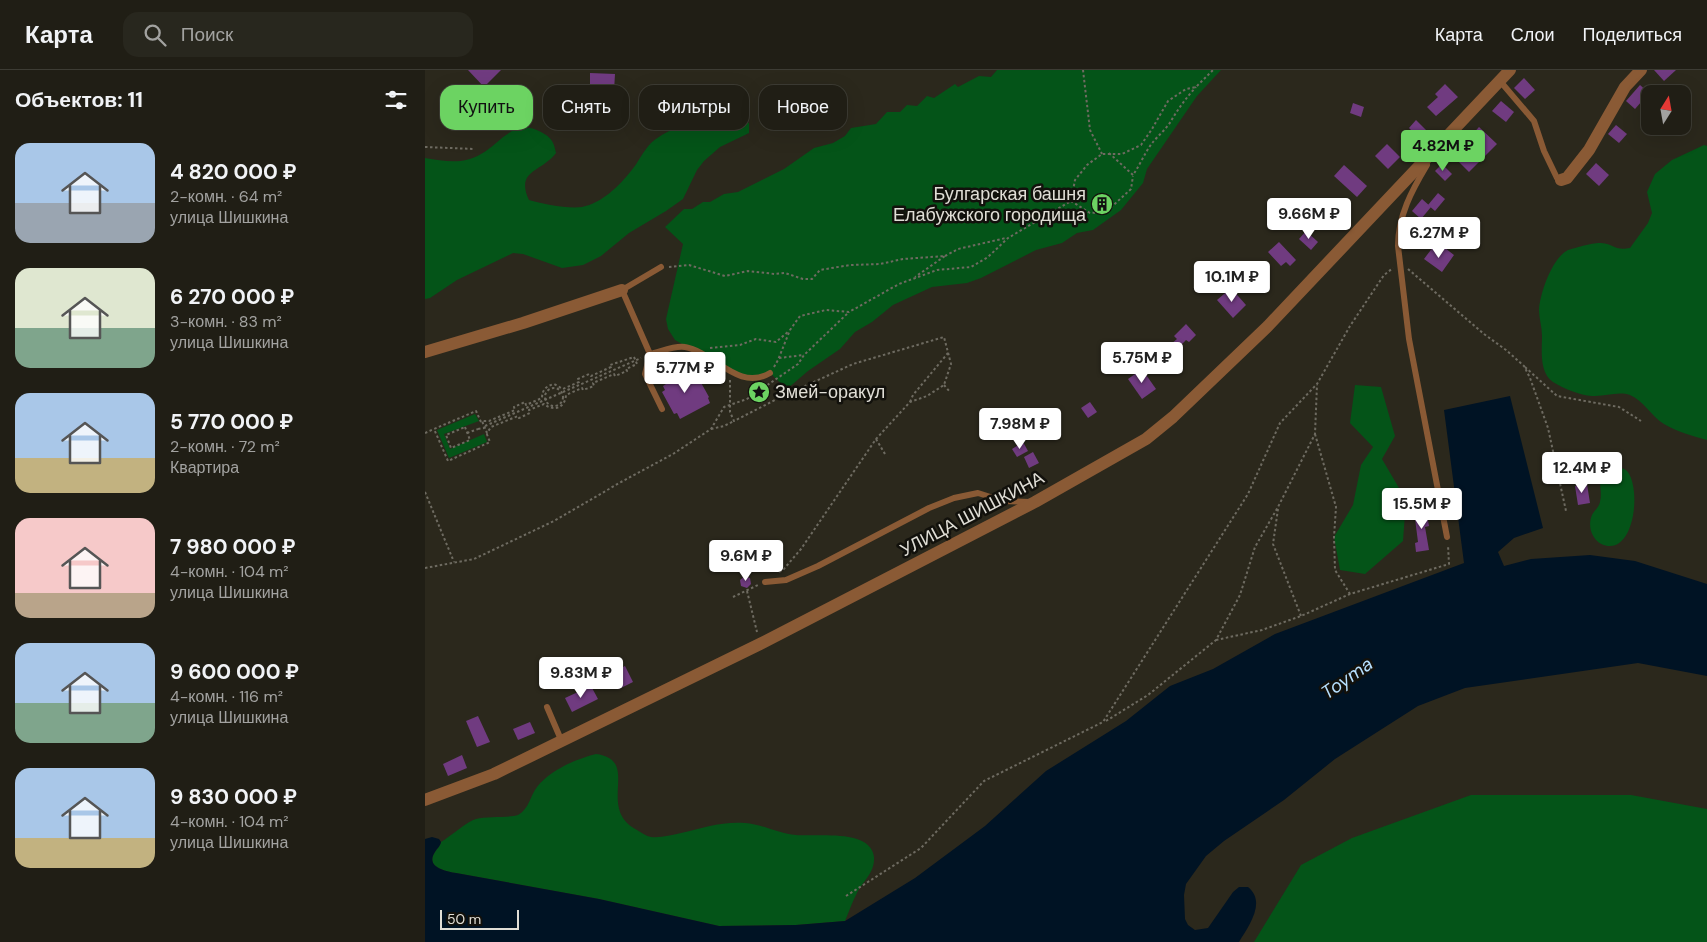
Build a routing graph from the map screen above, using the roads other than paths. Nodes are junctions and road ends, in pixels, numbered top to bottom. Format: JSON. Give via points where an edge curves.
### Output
{"nodes":[{"id":1,"x":1510,"y":70,"type":"edge"},
{"id":2,"x":1641,"y":70,"type":"edge"},
{"id":3,"x":1500,"y":81,"type":"junction"},
{"id":4,"x":1437,"y":146,"type":"junction"},
{"id":5,"x":1561,"y":180,"type":"joint"},
{"id":6,"x":661,"y":267,"type":"road end"},
{"id":7,"x":622,"y":290,"type":"junction"},
{"id":8,"x":425,"y":352,"type":"edge"},
{"id":9,"x":650,"y":354,"type":"junction"},
{"id":10,"x":770,"y":373,"type":"road end"},
{"id":11,"x":662,"y":409,"type":"dead end"},
{"id":12,"x":1035,"y":502,"type":"junction"},
{"id":13,"x":1447,"y":537,"type":"road end"},
{"id":14,"x":765,"y":582,"type":"dead end"},
{"id":15,"x":547,"y":707,"type":"dead end"},
{"id":16,"x":562,"y":742,"type":"junction"},
{"id":17,"x":425,"y":800,"type":"edge"}],
"edges":[{"from":1,"to":3,"type":"street","name":"УЛИЦА ШИШКИНА"},
{"from":2,"to":5,"type":"street","via":[[1625,87],[1589,150],[1567,178]]},
{"from":3,"to":4,"type":"street","name":"УЛИЦА ШИШКИНА"},
{"from":3,"to":5,"type":"lane","via":[[1534,121],[1544,151]]},
{"from":4,"to":12,"type":"street","name":"УЛИЦА ШИШКИНА","via":[[1268,326],[1173,417],[1146,438]]},
{"from":4,"to":13,"type":"lane","via":[[1415,184],[1398,233],[1409,339]]},
{"from":6,"to":7,"type":"lane"},
{"from":7,"to":8,"type":"street"},
{"from":7,"to":9,"type":"lane"},
{"from":9,"to":10,"type":"lane","via":[[683,346],[743,378]]},
{"from":9,"to":11,"type":"lane","via":[[645,374]]},
{"from":12,"to":14,"type":"lane","via":[[1003,500],[978,493],[954,498],[818,566],[786,580]]},
{"from":12,"to":16,"type":"street","name":"УЛИЦА ШИШКИНА"},
{"from":15,"to":16,"type":"lane"},
{"from":16,"to":17,"type":"street","name":"УЛИЦА ШИШКИНА","via":[[494,774]]}]}
